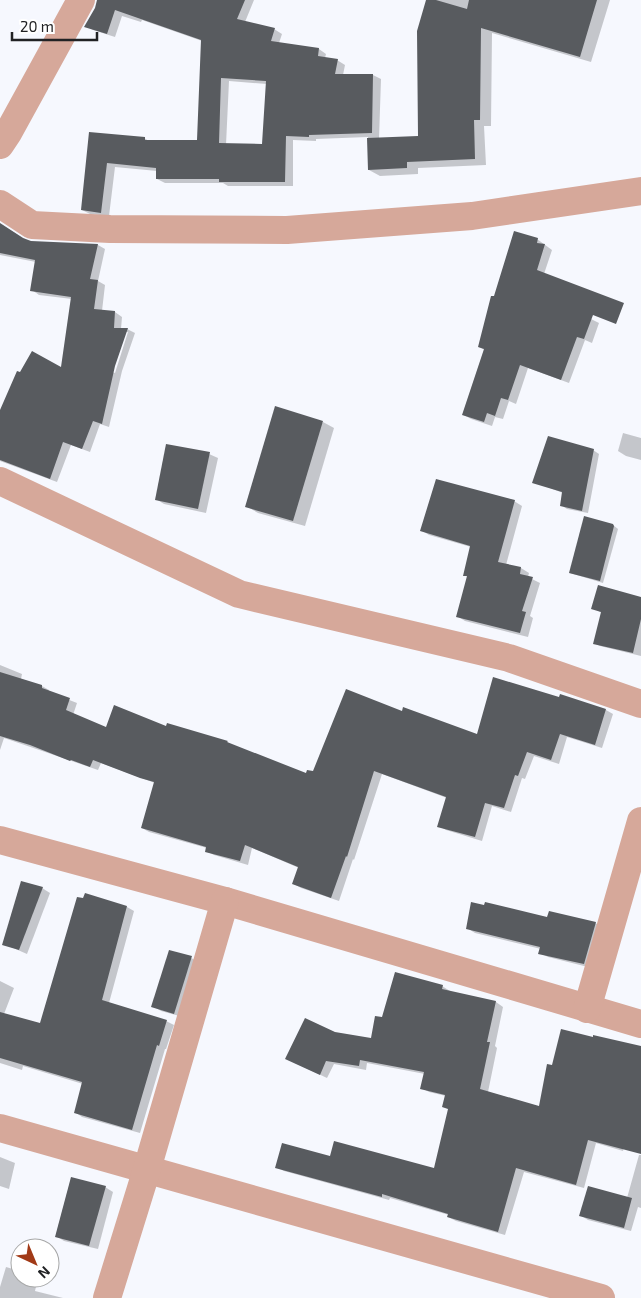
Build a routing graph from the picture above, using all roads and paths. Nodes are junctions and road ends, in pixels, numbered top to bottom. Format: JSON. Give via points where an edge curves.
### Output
{"nodes":[{"id":1,"x":80,"y":0,"type":"edge"},
{"id":2,"x":0,"y":145,"type":"edge"},
{"id":3,"x":641,"y":191,"type":"edge"},
{"id":4,"x":0,"y":204,"type":"edge"},
{"id":5,"x":0,"y":481,"type":"edge"},
{"id":6,"x":641,"y":704,"type":"edge"},
{"id":7,"x":641,"y":820,"type":"edge"},
{"id":8,"x":0,"y":840,"type":"edge"},
{"id":9,"x":225,"y":901,"type":"junction"},
{"id":10,"x":587,"y":1009,"type":"junction"},
{"id":11,"x":641,"y":1024,"type":"edge"},
{"id":12,"x":0,"y":1128,"type":"edge"},
{"id":13,"x":147,"y":1170,"type":"junction"},
{"id":14,"x":537,"y":1289,"type":"edge"},
{"id":15,"x":107,"y":1298,"type":"edge"},
{"id":16,"x":601,"y":1298,"type":"edge"}],
"edges":[{"from":1,"to":2,"type":"street"},
{"from":3,"to":4,"type":"street","via":[[472,216],[287,230],[110,230],[32,225]]},
{"from":5,"to":6,"type":"street","via":[[239,594],[509,658]]},
{"from":7,"to":10,"type":"street"},
{"from":8,"to":9,"type":"street"},
{"from":9,"to":10,"type":"street"},
{"from":9,"to":13,"type":"street"},
{"from":10,"to":11,"type":"street"},
{"from":12,"to":13,"type":"street"},
{"from":13,"to":14,"type":"street"},
{"from":13,"to":15,"type":"street"},
{"from":14,"to":16,"type":"street"}]}
